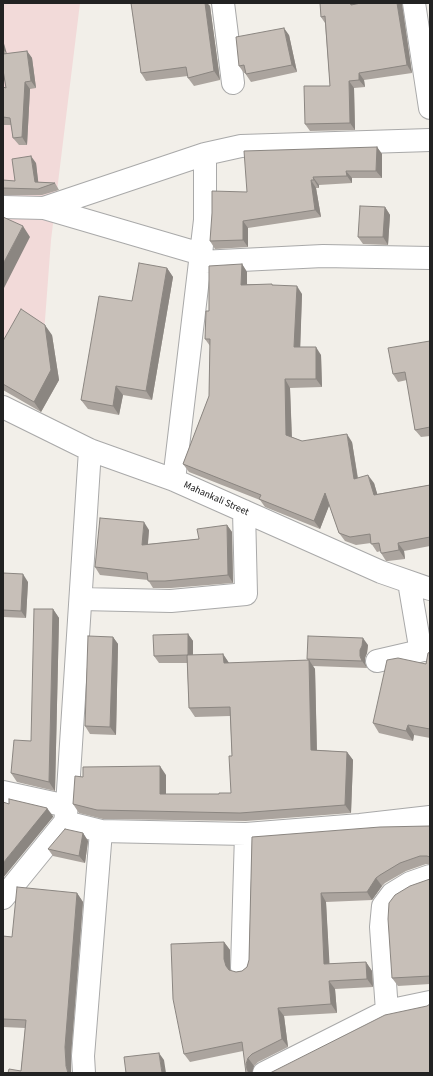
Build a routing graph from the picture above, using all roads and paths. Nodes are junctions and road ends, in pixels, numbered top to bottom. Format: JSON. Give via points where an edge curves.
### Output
{"nodes":[{"id":1,"x":223,"y":3,"type":"edge"},
{"id":2,"x":414,"y":3,"type":"edge"},
{"id":3,"x":233,"y":83,"type":"dead end"},
{"id":4,"x":430,"y":108,"type":"edge"},
{"id":5,"x":430,"y":140,"type":"edge"},
{"id":6,"x":205,"y":154,"type":"junction"},
{"id":7,"x":3,"y":207,"type":"edge"},
{"id":8,"x":44,"y":208,"type":"junction"},
{"id":9,"x":201,"y":258,"type":"junction"},
{"id":10,"x":430,"y":258,"type":"edge"},
{"id":11,"x":3,"y":407,"type":"edge"},
{"id":12,"x":90,"y":450,"type":"junction"},
{"id":13,"x":174,"y":480,"type":"junction"},
{"id":14,"x":244,"y":511,"type":"junction"},
{"id":15,"x":409,"y":582,"type":"junction"},
{"id":16,"x":430,"y":589,"type":"edge"},
{"id":17,"x":81,"y":599,"type":"junction"},
{"id":18,"x":428,"y":650,"type":"edge"},
{"id":19,"x":377,"y":661,"type":"dead end"},
{"id":20,"x":3,"y":792,"type":"edge"},
{"id":21,"x":66,"y":814,"type":"junction"},
{"id":22,"x":430,"y":817,"type":"edge"},
{"id":23,"x":101,"y":831,"type":"junction"},
{"id":24,"x":246,"y":834,"type":"junction"},
{"id":25,"x":430,"y":876,"type":"edge"},
{"id":26,"x":3,"y":898,"type":"edge"},
{"id":27,"x":242,"y":968,"type":"dead end"},
{"id":28,"x":430,"y":1002,"type":"edge"},
{"id":29,"x":387,"y":1011,"type":"junction"},
{"id":30,"x":84,"y":1073,"type":"edge"},
{"id":31,"x":264,"y":1073,"type":"edge"}],
"edges":[{"from":1,"to":3,"type":"street"},
{"from":2,"to":4,"type":"street"},
{"from":5,"to":6,"type":"street","via":[[241,146]]},
{"from":6,"to":8,"type":"street"},
{"from":6,"to":9,"type":"street","via":[[205,220]]},
{"from":7,"to":8,"type":"street"},
{"from":8,"to":9,"type":"street"},
{"from":9,"to":10,"type":"street"},
{"from":9,"to":13,"type":"street"},
{"from":11,"to":12,"type":"street","name":"Mahankali Street"},
{"from":12,"to":13,"type":"street","name":"Mahankali Street"},
{"from":12,"to":17,"type":"street"},
{"from":13,"to":14,"type":"street","name":"Mahankali Street"},
{"from":14,"to":15,"type":"street","name":"Mahankali Street"},
{"from":14,"to":17,"type":"street","via":[[246,594],[171,601]]},
{"from":15,"to":16,"type":"street","name":"Mahankali Street"},
{"from":15,"to":18,"type":"street","via":[[419,642]]},
{"from":17,"to":21,"type":"street"},
{"from":18,"to":19,"type":"street"},
{"from":20,"to":21,"type":"street"},
{"from":21,"to":23,"type":"street"},
{"from":21,"to":26,"type":"street"},
{"from":22,"to":24,"type":"street"},
{"from":23,"to":24,"type":"street"},
{"from":23,"to":30,"type":"street"},
{"from":24,"to":27,"type":"street"},
{"from":25,"to":29,"type":"street","via":[[410,883],[392,894],[382,906]]},
{"from":28,"to":29,"type":"street"},
{"from":29,"to":31,"type":"street"}]}
